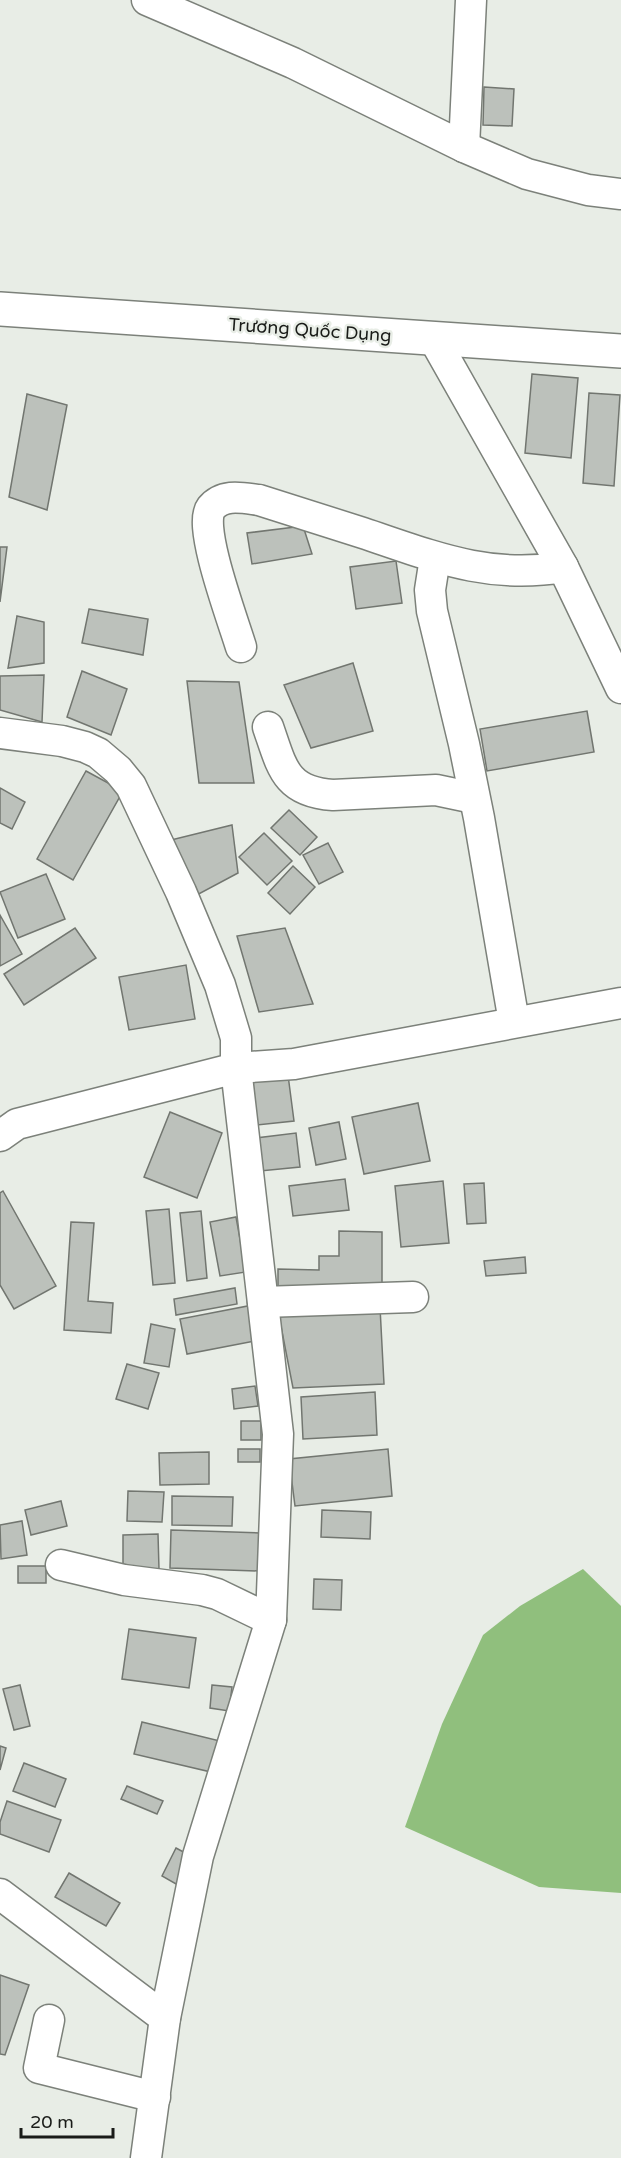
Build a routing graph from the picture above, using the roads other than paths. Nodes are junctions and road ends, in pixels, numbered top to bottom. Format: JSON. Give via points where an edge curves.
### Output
{"nodes":[{"id":1,"x":147,"y":0,"type":"edge"},
{"id":2,"x":471,"y":0,"type":"edge"},
{"id":3,"x":464,"y":147,"type":"junction"},
{"id":4,"x":621,"y":194,"type":"edge"},
{"id":5,"x":0,"y":309,"type":"edge"},
{"id":6,"x":434,"y":339,"type":"junction"},
{"id":7,"x":621,"y":351,"type":"edge"},
{"id":8,"x":435,"y":558,"type":"junction"},
{"id":9,"x":563,"y":567,"type":"junction"},
{"id":10,"x":241,"y":647,"type":"dead end"},
{"id":11,"x":621,"y":688,"type":"edge"},
{"id":12,"x":268,"y":728,"type":"dead end"},
{"id":13,"x":0,"y":733,"type":"edge"},
{"id":14,"x":474,"y":798,"type":"junction"},
{"id":15,"x":621,"y":1003,"type":"edge"},
{"id":16,"x":514,"y":1022,"type":"junction"},
{"id":17,"x":236,"y":1068,"type":"junction"},
{"id":18,"x":0,"y":1136,"type":"edge"},
{"id":19,"x":413,"y":1297,"type":"dead end"},
{"id":20,"x":263,"y":1302,"type":"junction"},
{"id":21,"x":61,"y":1565,"type":"dead end"},
{"id":22,"x":271,"y":1620,"type":"junction"},
{"id":23,"x":0,"y":1894,"type":"edge"},
{"id":24,"x":165,"y":2018,"type":"junction"},
{"id":25,"x":49,"y":2020,"type":"dead end"},
{"id":26,"x":155,"y":2097,"type":"junction"},
{"id":27,"x":146,"y":2158,"type":"edge"}],
"edges":[{"from":1,"to":3,"type":"street","via":[[293,63]]},
{"from":2,"to":3,"type":"street"},
{"from":3,"to":4,"type":"street","via":[[527,174]]},
{"from":5,"to":6,"type":"street","name":"Trương Quốc Dụng"},
{"from":6,"to":7,"type":"street","name":"Trương Quốc Dụng"},
{"from":6,"to":9,"type":"street"},
{"from":8,"to":9,"type":"street","via":[[512,572]]},
{"from":8,"to":10,"type":"street","via":[[259,500],[223,500],[209,513],[207,533]]},
{"from":8,"to":14,"type":"street","via":[[430,590],[432,611]]},
{"from":9,"to":11,"type":"street"},
{"from":12,"to":14,"type":"street","via":[[287,775],[306,790],[333,795],[436,790]]},
{"from":13,"to":17,"type":"street","via":[[85,747],[98,753],[131,786],[220,985],[236,1038]]},
{"from":14,"to":16,"type":"street"},
{"from":15,"to":16,"type":"street"},
{"from":16,"to":17,"type":"street","via":[[294,1064]]},
{"from":17,"to":18,"type":"street","via":[[17,1124]]},
{"from":17,"to":20,"type":"street"},
{"from":19,"to":20,"type":"street"},
{"from":20,"to":22,"type":"street","via":[[278,1434]]},
{"from":21,"to":22,"type":"street","via":[[124,1580],[209,1592]]},
{"from":22,"to":24,"type":"street","via":[[198,1856]]},
{"from":23,"to":24,"type":"street"},
{"from":24,"to":26,"type":"street"},
{"from":25,"to":26,"type":"street","via":[[39,2068]]},
{"from":26,"to":27,"type":"street"}]}
